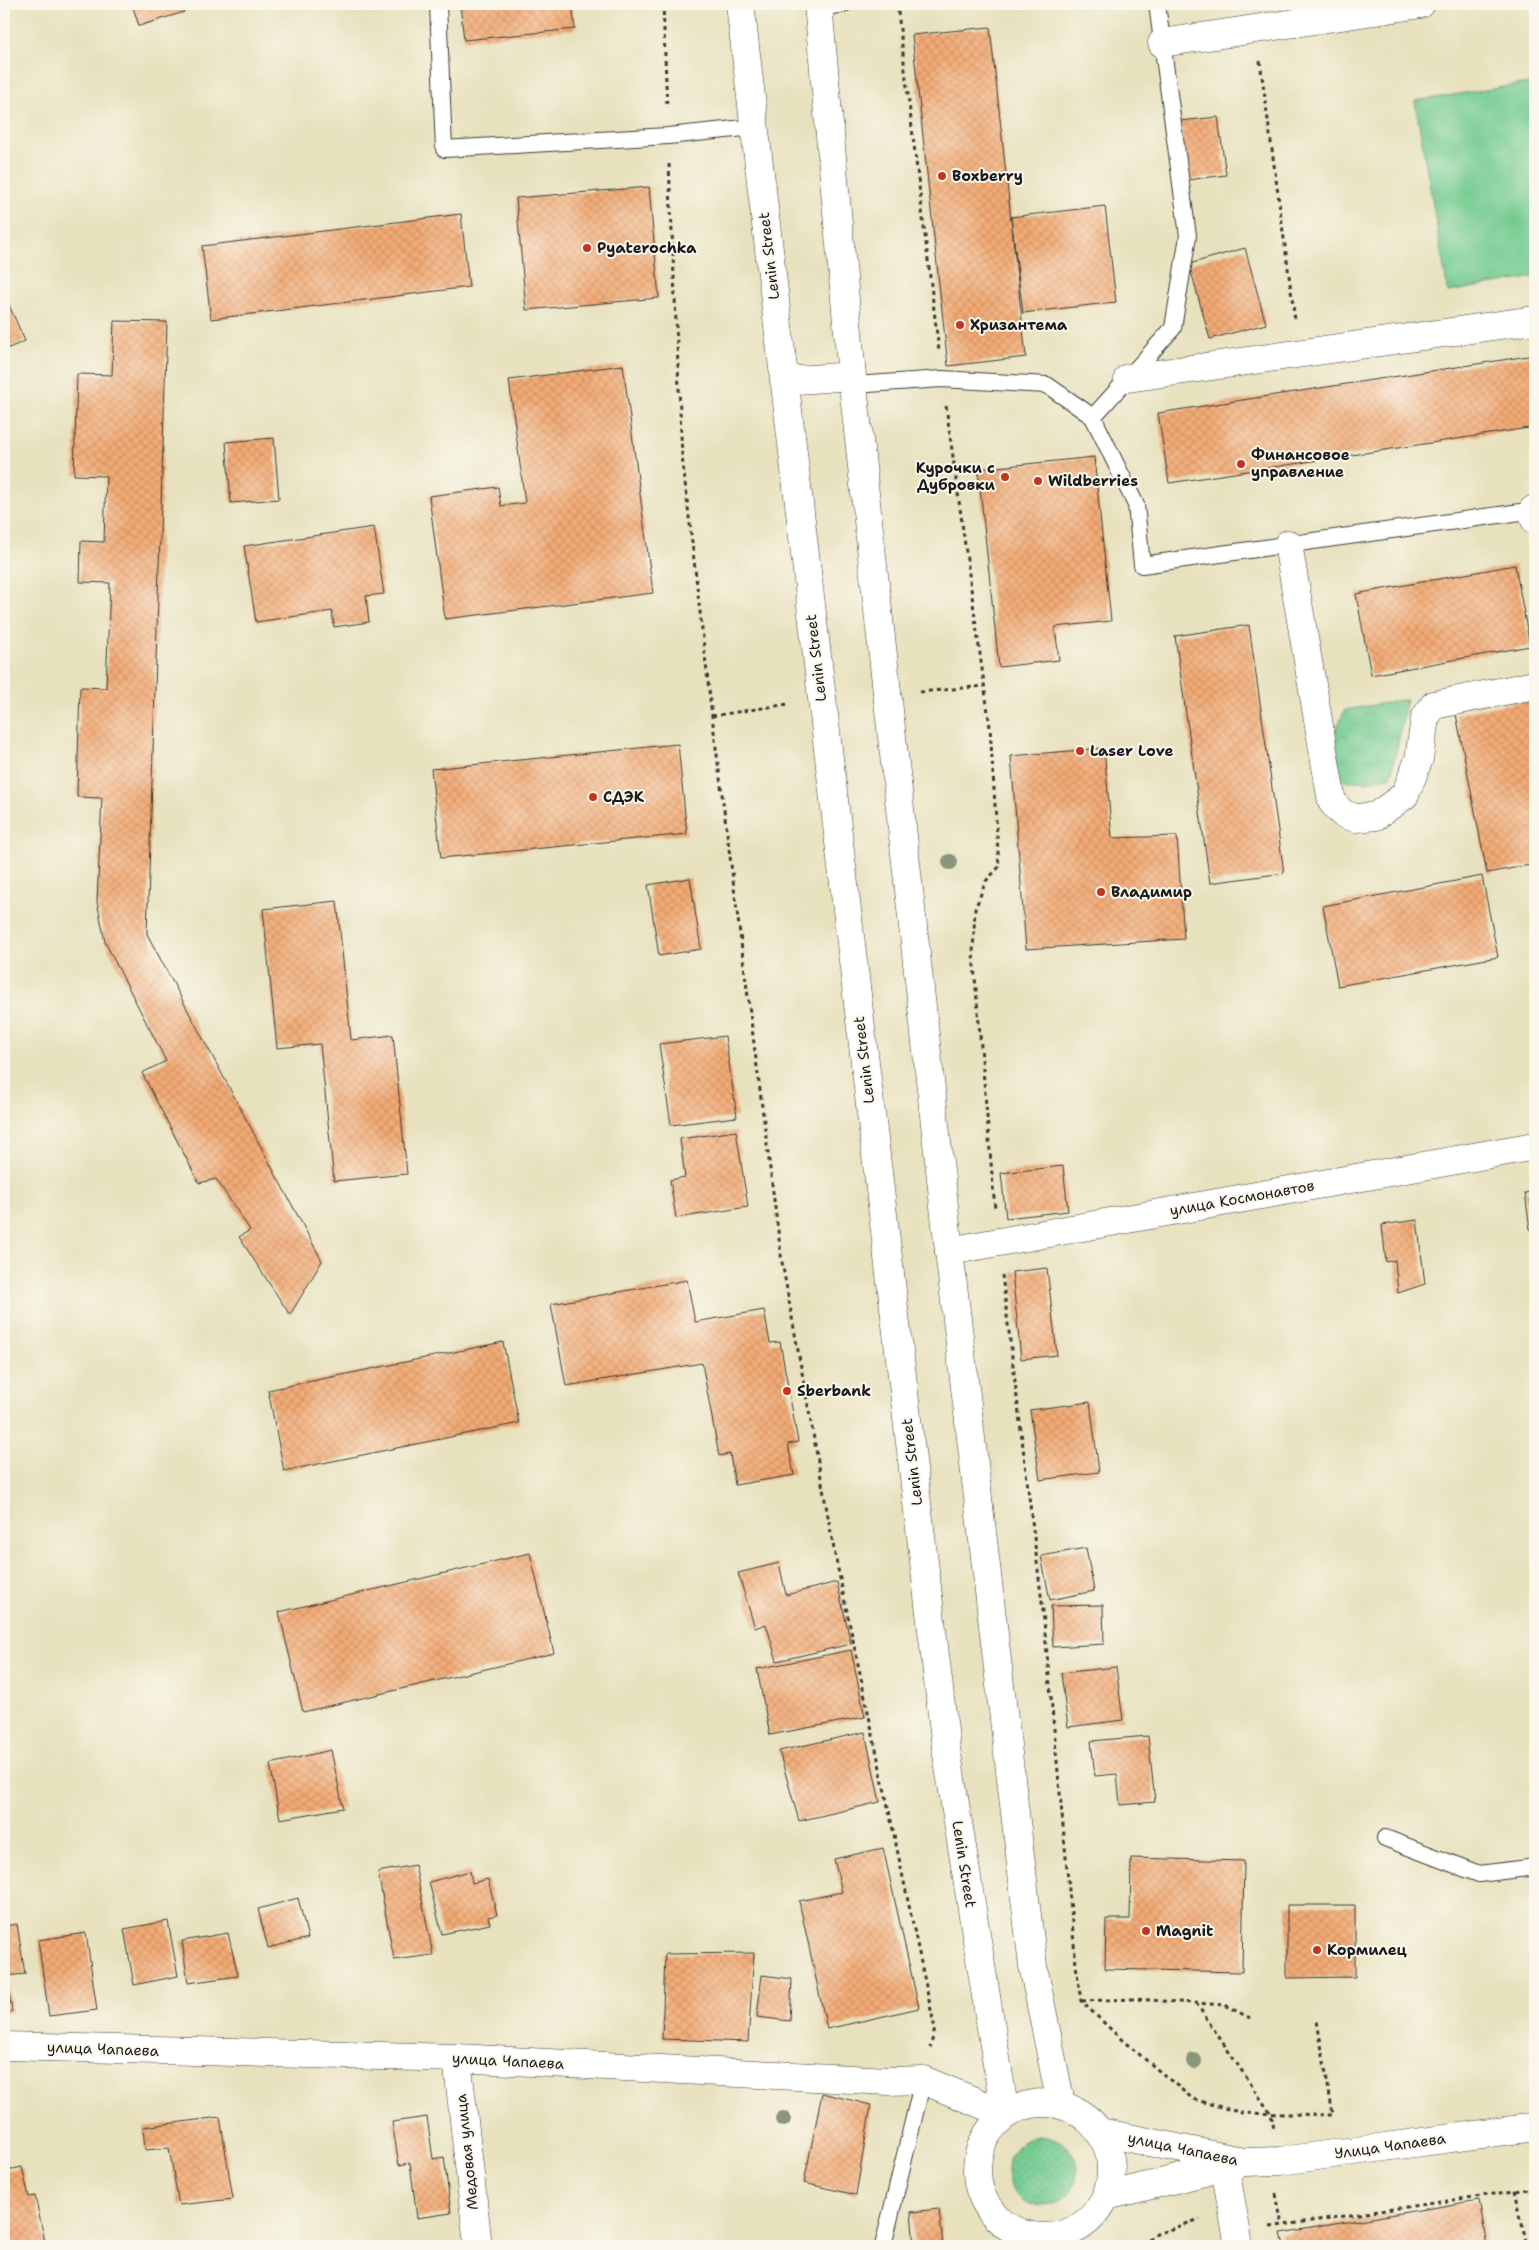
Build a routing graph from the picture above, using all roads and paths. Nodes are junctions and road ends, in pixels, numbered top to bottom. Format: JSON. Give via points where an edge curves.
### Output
{"nodes":[{"id":1,"x":438,"y":4,"type":"edge"},
{"id":2,"x":663,"y":4,"type":"edge"},
{"id":3,"x":740,"y":4,"type":"edge"},
{"id":4,"x":897,"y":4,"type":"edge"},
{"id":5,"x":1157,"y":4,"type":"edge"},
{"id":6,"x":1421,"y":4,"type":"edge"},
{"id":7,"x":827,"y":5,"type":"edge"},
{"id":8,"x":1255,"y":29,"type":"junction"},
{"id":9,"x":1162,"y":43,"type":"junction"},
{"id":10,"x":754,"y":127,"type":"junction"},
{"id":11,"x":668,"y":136,"type":"junction"},
{"id":12,"x":1535,"y":320,"type":"edge"},
{"id":13,"x":1300,"y":354,"type":"junction"},
{"id":14,"x":1128,"y":378,"type":"junction"},
{"id":15,"x":942,"y":379,"type":"junction"},
{"id":16,"x":853,"y":380,"type":"junction"},
{"id":17,"x":784,"y":381,"type":"junction"},
{"id":18,"x":1093,"y":417,"type":"junction"},
{"id":19,"x":1535,"y":513,"type":"edge"},
{"id":20,"x":1288,"y":544,"type":"junction"},
{"id":21,"x":1535,"y":685,"type":"edge"},
{"id":22,"x":984,"y":686,"type":"junction"},
{"id":23,"x":919,"y":692,"type":"dead end"},
{"id":24,"x":788,"y":704,"type":"dead end"},
{"id":25,"x":712,"y":716,"type":"junction"},
{"id":26,"x":1535,"y":1146,"type":"edge"},
{"id":27,"x":998,"y":1241,"type":"junction"},
{"id":28,"x":948,"y":1251,"type":"junction"},
{"id":29,"x":1386,"y":1838,"type":"dead end"},
{"id":30,"x":1535,"y":1867,"type":"edge"},
{"id":31,"x":1082,"y":2001,"type":"junction"},
{"id":32,"x":1196,"y":2003,"type":"junction"},
{"id":33,"x":1250,"y":2018,"type":"dead end"},
{"id":34,"x":1317,"y":2021,"type":"dead end"},
{"id":35,"x":6,"y":2048,"type":"edge"},
{"id":36,"x":457,"y":2058,"type":"junction"},
{"id":37,"x":923,"y":2080,"type":"junction"},
{"id":38,"x":1061,"y":2104,"type":"junction"},
{"id":39,"x":1005,"y":2114,"type":"junction"},
{"id":40,"x":1271,"y":2114,"type":"junction"},
{"id":41,"x":1535,"y":2127,"type":"edge"},
{"id":42,"x":1100,"y":2132,"type":"junction"},
{"id":43,"x":1235,"y":2165,"type":"junction"},
{"id":44,"x":1535,"y":2188,"type":"edge"},
{"id":45,"x":1282,"y":2189,"type":"dead end"},
{"id":46,"x":1515,"y":2191,"type":"junction"},
{"id":47,"x":1107,"y":2196,"type":"junction"},
{"id":48,"x":1204,"y":2218,"type":"dead end"},
{"id":49,"x":1282,"y":2225,"type":"junction"},
{"id":50,"x":1267,"y":2228,"type":"dead end"},
{"id":51,"x":1000,"y":2234,"type":"edge"},
{"id":52,"x":1081,"y":2235,"type":"edge"},
{"id":53,"x":478,"y":2246,"type":"edge"},
{"id":54,"x":884,"y":2246,"type":"edge"},
{"id":55,"x":1143,"y":2246,"type":"edge"},
{"id":56,"x":1239,"y":2246,"type":"edge"},
{"id":57,"x":1527,"y":2246,"type":"edge"}],
"edges":[{"from":1,"to":11,"type":"lane","via":[[444,149]]},
{"from":2,"to":11,"type":"path"},
{"from":3,"to":10,"type":"main road","name":"Lenin Street"},
{"from":4,"to":15,"type":"path"},
{"from":5,"to":9,"type":"lane"},
{"from":6,"to":8,"type":"main road"},
{"from":7,"to":16,"type":"main road"},
{"from":8,"to":9,"type":"main road"},
{"from":8,"to":13,"type":"path"},
{"from":9,"to":14,"type":"lane","via":[[1188,236],[1173,328]]},
{"from":10,"to":11,"type":"lane"},
{"from":10,"to":17,"type":"main road","name":"Lenin Street"},
{"from":11,"to":25,"type":"path","via":[[682,456]]},
{"from":12,"to":13,"type":"main road"},
{"from":13,"to":14,"type":"main road"},
{"from":14,"to":18,"type":"lane"},
{"from":15,"to":16,"type":"lane"},
{"from":15,"to":18,"type":"lane","via":[[1047,385]]},
{"from":15,"to":22,"type":"path"},
{"from":16,"to":17,"type":"main road"},
{"from":16,"to":28,"type":"main road"},
{"from":17,"to":39,"type":"main road","name":"Lenin Street","via":[[946,1748]]},
{"from":18,"to":20,"type":"lane","via":[[1136,505],[1142,565]]},
{"from":19,"to":20,"type":"lane"},
{"from":20,"to":21,"type":"main road","via":[[1332,802],[1343,814],[1356,818],[1376,816],[1405,795],[1419,759],[1425,718],[1434,705]]},
{"from":22,"to":23,"type":"path"},
{"from":22,"to":27,"type":"path","via":[[990,727],[999,866],[986,881],[975,909],[973,954]]},
{"from":24,"to":25,"type":"path"},
{"from":25,"to":37,"type":"path","via":[[782,1262],[836,1555],[935,2029]]},
{"from":26,"to":27,"type":"main road","name":"улица Космонавтов"},
{"from":27,"to":28,"type":"main road","name":"улица Космонавтов"},
{"from":27,"to":31,"type":"path","via":[[1043,1611]]},
{"from":28,"to":38,"type":"main road","via":[[1033,1966]]},
{"from":29,"to":30,"type":"lane","via":[[1479,1874]]},
{"from":31,"to":32,"type":"path","via":[[1133,1999]]},
{"from":31,"to":40,"type":"path","via":[[1122,2040],[1193,2099],[1242,2113]]},
{"from":32,"to":33,"type":"path","via":[[1225,2005]]},
{"from":32,"to":40,"type":"path"},
{"from":34,"to":40,"type":"path","via":[[1333,2115]]},
{"from":35,"to":36,"type":"main road","name":"улица Чапаева"},
{"from":36,"to":37,"type":"main road","name":"улица Чапаева","via":[[889,2081]]},
{"from":36,"to":53,"type":"main road","name":"Медовая улица"},
{"from":37,"to":39,"type":"main road","name":"улица Чапаева"},
{"from":37,"to":54,"type":"lane"},
{"from":38,"to":39,"type":"main road","via":[[1042,2102]]},
{"from":38,"to":42,"type":"main road","via":[[1076,2110]]},
{"from":39,"to":51,"type":"main road","via":[[980,2147],[976,2167],[979,2187]]},
{"from":41,"to":43,"type":"main road","name":"Улица Чапаева"},
{"from":42,"to":43,"type":"main road","name":"улица Чапаева"},
{"from":42,"to":47,"type":"main road","via":[[1110,2152],[1112,2174]]},
{"from":43,"to":47,"type":"main road","name":"улица Чапаева"},
{"from":43,"to":56,"type":"main road"},
{"from":44,"to":46,"type":"path"},
{"from":45,"to":49,"type":"path","via":[[1275,2190]]},
{"from":46,"to":49,"type":"path"},
{"from":46,"to":57,"type":"path"},
{"from":47,"to":52,"type":"main road"},
{"from":48,"to":55,"type":"path","via":[[1154,2234]]},
{"from":49,"to":50,"type":"path"},
{"from":51,"to":52,"type":"main road","via":[[1016,2231],[1033,2237]]}]}
